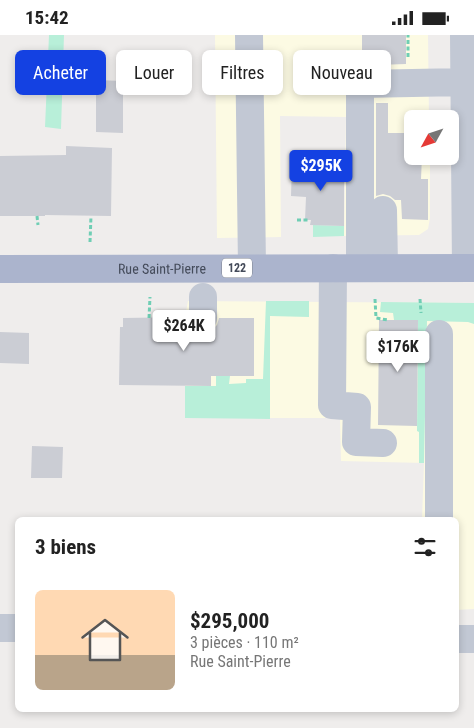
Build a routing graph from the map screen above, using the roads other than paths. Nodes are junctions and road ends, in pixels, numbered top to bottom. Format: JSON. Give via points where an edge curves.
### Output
{"nodes":[{"id":1,"x":249,"y":35,"type":"edge"},
{"id":2,"x":464,"y":35,"type":"edge"},
{"id":3,"x":468,"y":86,"type":"edge"},
{"id":4,"x":470,"y":124,"type":"edge"},
{"id":5,"x":470,"y":170,"type":"edge"},
{"id":6,"x":383,"y":210,"type":"dead end"},
{"id":7,"x":372,"y":267,"type":"junction"},
{"id":8,"x":252,"y":268,"type":"junction"},
{"id":9,"x":333,"y":268,"type":"junction"},
{"id":10,"x":470,"y":268,"type":"edge"},
{"id":11,"x":0,"y":269,"type":"edge"},
{"id":12,"x":439,"y":334,"type":"dead end"},
{"id":13,"x":383,"y":443,"type":"dead end"},
{"id":14,"x":439,"y":517,"type":"edge"},
{"id":15,"x":0,"y":627,"type":"edge"},
{"id":16,"x":15,"y":628,"type":"edge"},
{"id":17,"x":459,"y":639,"type":"edge"},
{"id":18,"x":474,"y":639,"type":"edge"}],
"edges":[{"from":1,"to":8,"type":"street"},
{"from":2,"to":3,"type":"street"},
{"from":3,"to":4,"type":"street"},
{"from":3,"to":7,"type":"street","via":[[360,84]]},
{"from":4,"to":5,"type":"street"},
{"from":5,"to":10,"type":"street"},
{"from":6,"to":7,"type":"street"},
{"from":7,"to":9,"type":"main road","name":"Rue Saint-Pierre","number":"122"},
{"from":7,"to":10,"type":"main road","name":"Rue Saint-Pierre","number":"122"},
{"from":8,"to":9,"type":"main road","name":"Rue Saint-Pierre","number":"122"},
{"from":8,"to":11,"type":"main road","name":"Rue Saint-Pierre","number":"122"},
{"from":9,"to":13,"type":"street","via":[[332,405],[357,407],[356,442]]},
{"from":12,"to":14,"type":"street"},
{"from":15,"to":16,"type":"street"},
{"from":17,"to":18,"type":"street"}]}
